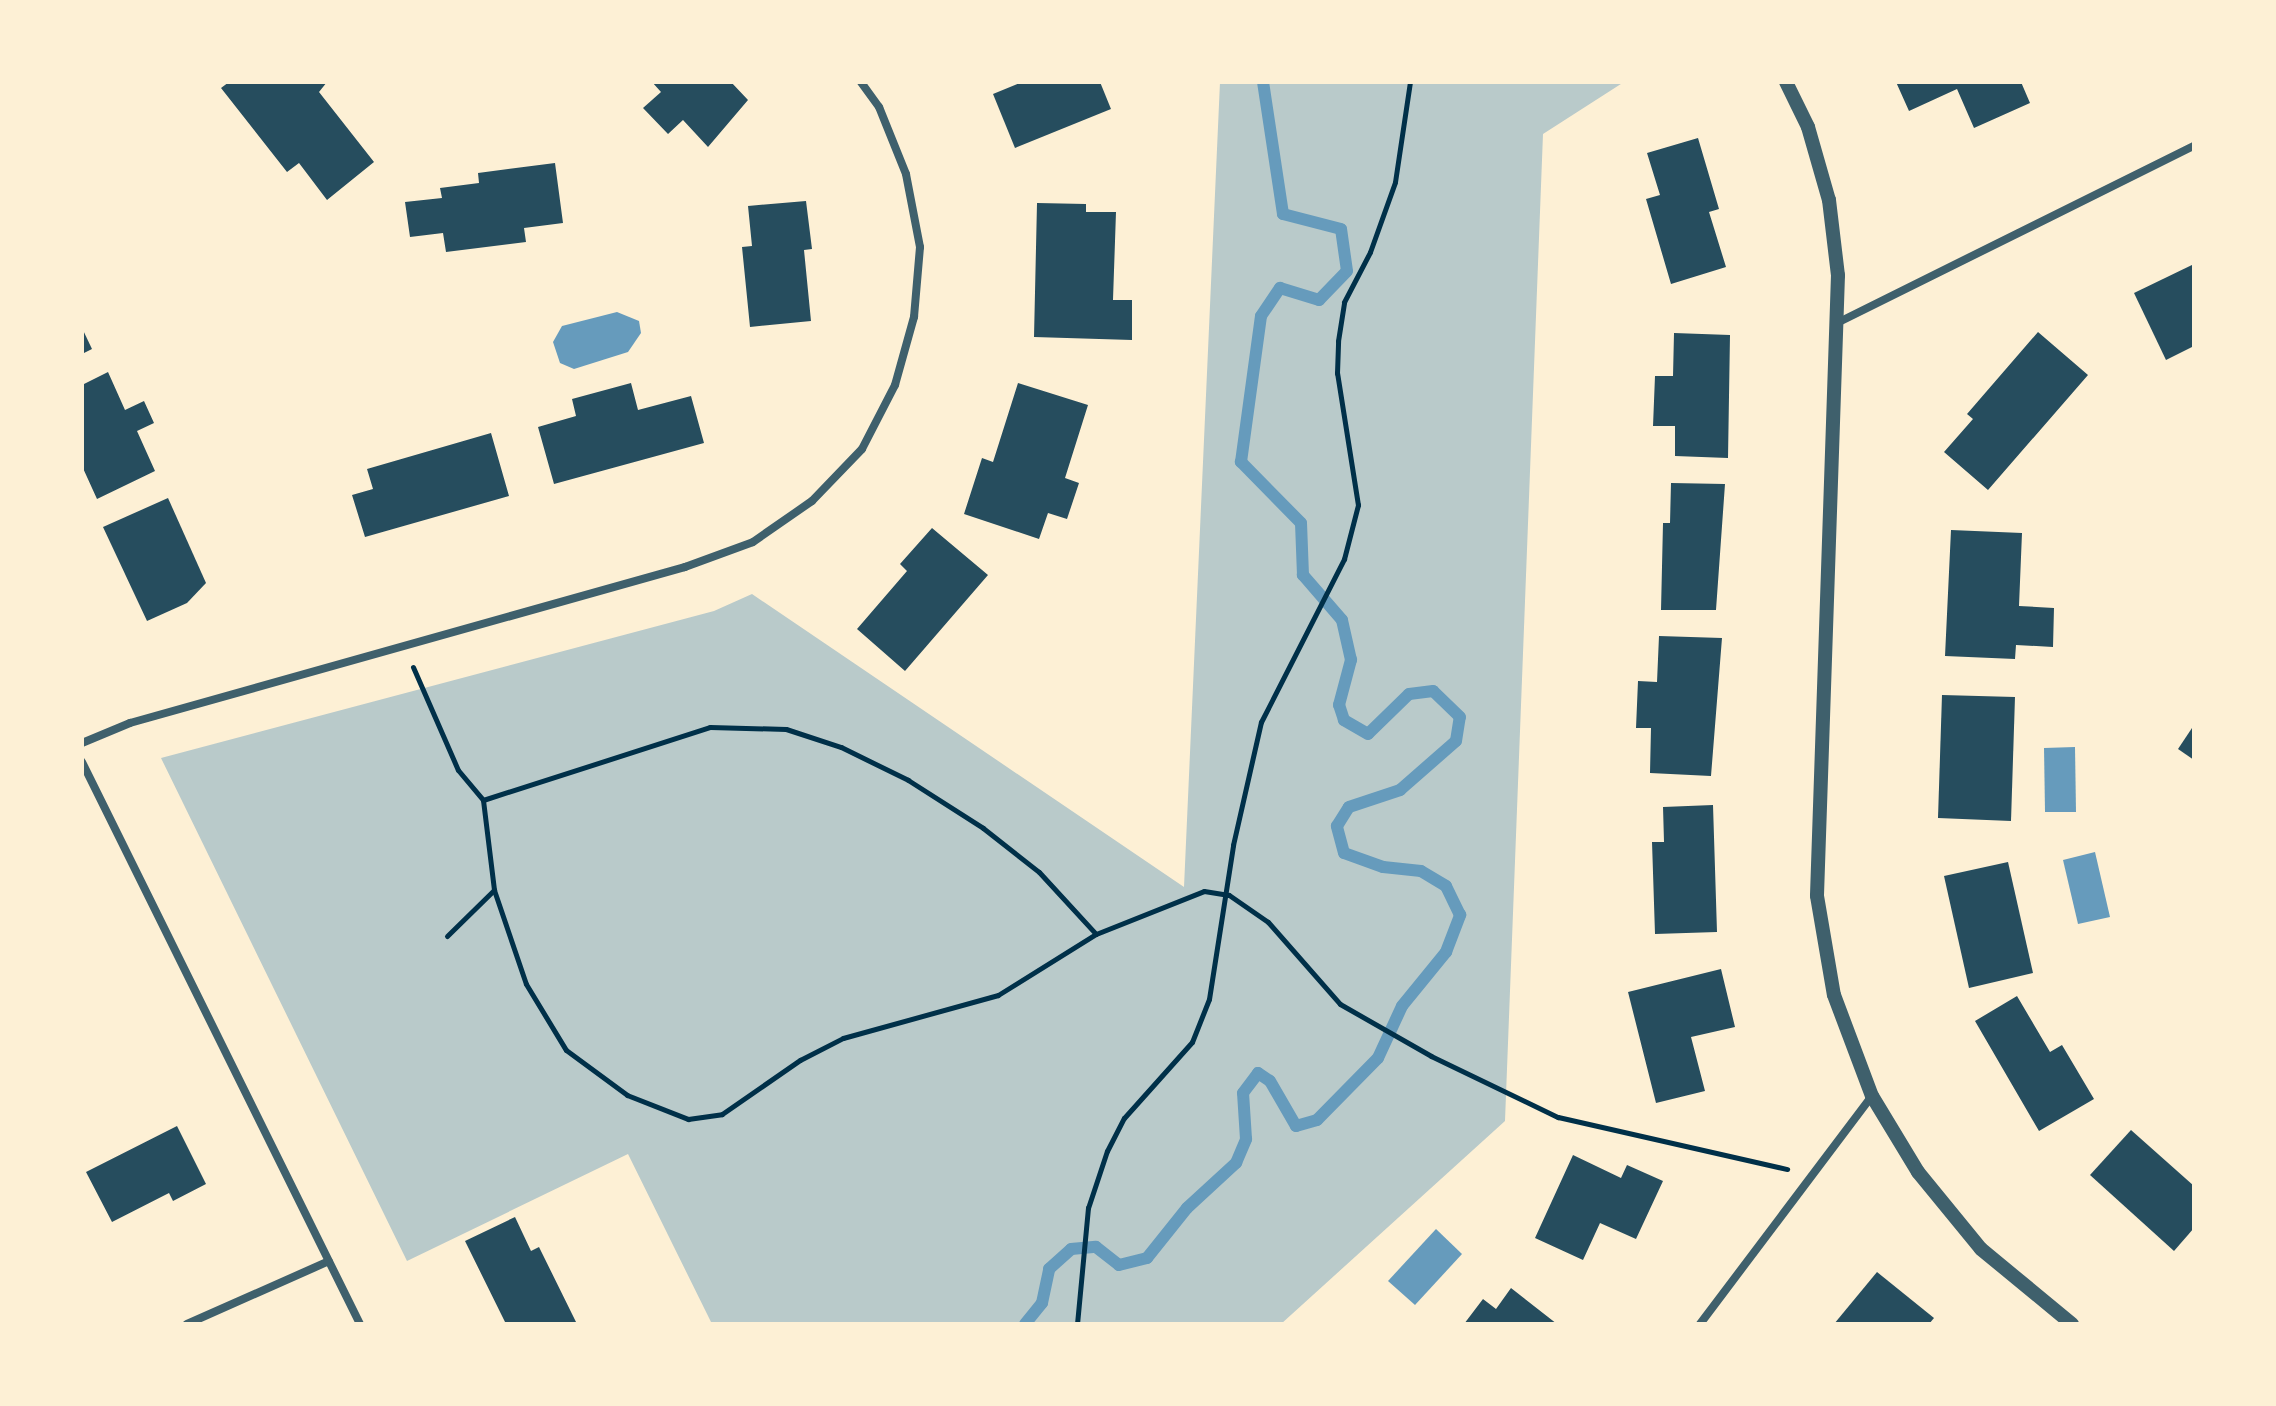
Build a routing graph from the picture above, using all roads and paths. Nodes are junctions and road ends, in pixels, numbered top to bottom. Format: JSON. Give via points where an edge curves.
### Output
{"nodes":[{"id":1,"x":861,"y":82,"type":"edge"},
{"id":2,"x":1410,"y":82,"type":"edge"},
{"id":3,"x":1786,"y":82,"type":"edge"},
{"id":4,"x":2194,"y":146,"type":"edge"},
{"id":5,"x":1836,"y":323,"type":"junction"},
{"id":6,"x":406,"y":647,"type":"junction"},
{"id":7,"x":82,"y":743,"type":"edge"},
{"id":8,"x":82,"y":762,"type":"edge"},
{"id":9,"x":483,"y":800,"type":"junction"},
{"id":10,"x":494,"y":890,"type":"junction"},
{"id":11,"x":1229,"y":895,"type":"junction"},
{"id":12,"x":1096,"y":934,"type":"junction"},
{"id":13,"x":447,"y":936,"type":"dead end"},
{"id":14,"x":1872,"y":1096,"type":"junction"},
{"id":15,"x":1815,"y":1172,"type":"junction"},
{"id":16,"x":329,"y":1261,"type":"junction"},
{"id":17,"x":187,"y":1324,"type":"edge"},
{"id":18,"x":360,"y":1324,"type":"edge"},
{"id":19,"x":1077,"y":1324,"type":"edge"},
{"id":20,"x":1700,"y":1324,"type":"edge"},
{"id":21,"x":2072,"y":1324,"type":"edge"}],
"edges":[{"from":1,"to":6,"type":"street","via":[[879,107],[906,174],[920,247],[914,317],[895,385],[862,449],[812,501],[753,542],[685,567]]},
{"from":2,"to":11,"type":"path","via":[[1395,182],[1370,252],[1344,302],[1338,341],[1337,373],[1358,505],[1344,559],[1261,722],[1233,845]]},
{"from":3,"to":5,"type":"street","via":[[1808,127],[1829,200],[1838,275]]},
{"from":4,"to":5,"type":"street"},
{"from":5,"to":14,"type":"street","via":[[1817,896],[1834,995]]},
{"from":6,"to":7,"type":"street","via":[[130,723]]},
{"from":6,"to":9,"type":"path","via":[[458,770]]},
{"from":8,"to":16,"type":"street"},
{"from":9,"to":10,"type":"path"},
{"from":9,"to":12,"type":"path","via":[[710,727],[786,729],[895,773],[983,828],[1039,872]]},
{"from":10,"to":12,"type":"path","via":[[526,984],[566,1050],[627,1095],[688,1119],[722,1114],[800,1060],[843,1038],[998,995]]},
{"from":10,"to":13,"type":"path"},
{"from":11,"to":12,"type":"path","via":[[1204,891]]},
{"from":11,"to":15,"type":"path","via":[[1268,922],[1340,1004],[1431,1056],[1558,1117]]},
{"from":11,"to":19,"type":"path","via":[[1209,999],[1192,1042],[1124,1118],[1107,1151],[1088,1208]]},
{"from":14,"to":15,"type":"street"},
{"from":14,"to":21,"type":"street","via":[[1918,1172],[1981,1249]]},
{"from":15,"to":20,"type":"street"},
{"from":16,"to":17,"type":"street"},
{"from":16,"to":18,"type":"street"}]}
